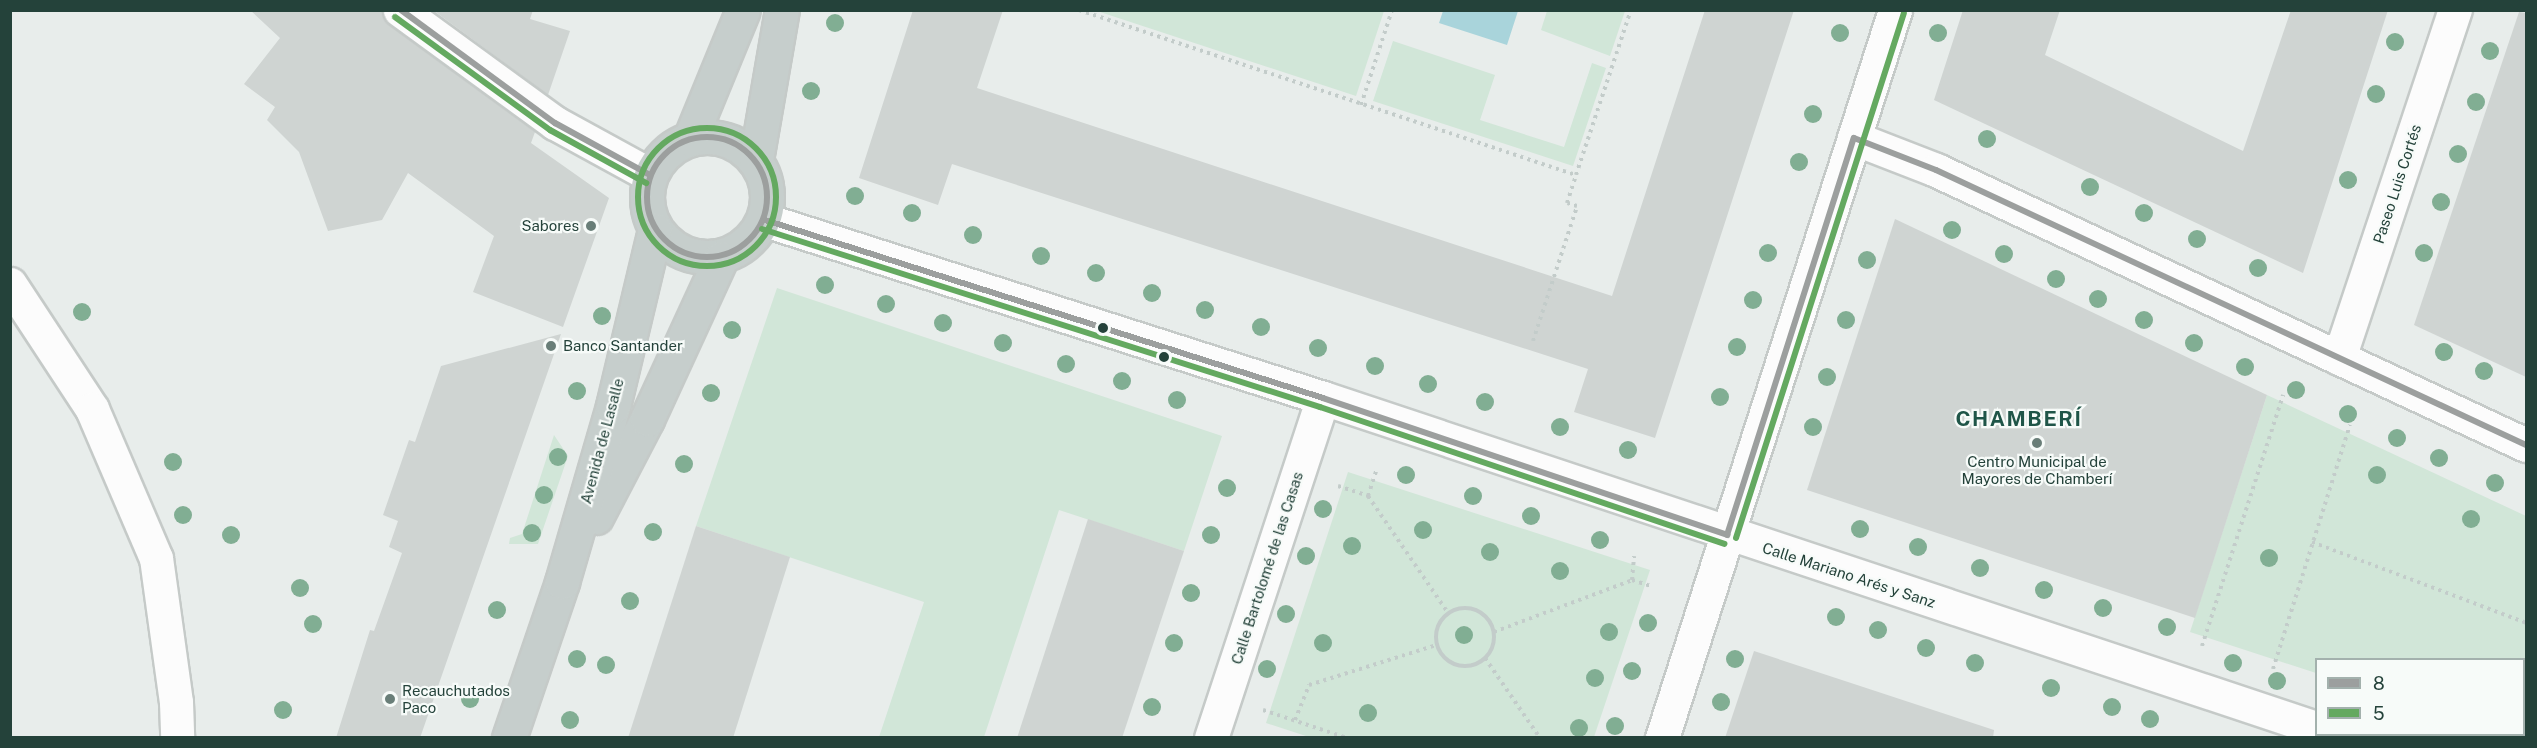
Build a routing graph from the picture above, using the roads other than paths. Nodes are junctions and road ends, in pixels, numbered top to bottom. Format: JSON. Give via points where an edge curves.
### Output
{"nodes":[{"id":1,"x":400,"y":10,"type":"edge"},
{"id":2,"x":743,"y":10,"type":"edge"},
{"id":3,"x":782,"y":10,"type":"edge"},
{"id":4,"x":1895,"y":10,"type":"edge"},
{"id":5,"x":2455,"y":10,"type":"edge"},
{"id":6,"x":1854,"y":138,"type":"junction"},
{"id":7,"x":690,"y":139,"type":"junction"},
{"id":8,"x":756,"y":160,"type":"junction"},
{"id":9,"x":650,"y":175,"type":"junction"},
{"id":10,"x":765,"y":220,"type":"junction"},
{"id":11,"x":655,"y":230,"type":"junction"},
{"id":12,"x":721,"y":258,"type":"junction"},
{"id":13,"x":10,"y":284,"type":"edge"},
{"id":14,"x":2339,"y":358,"type":"junction"},
{"id":15,"x":1323,"y":398,"type":"junction"},
{"id":16,"x":2526,"y":445,"type":"edge"},
{"id":17,"x":1727,"y":535,"type":"junction"},
{"id":18,"x":562,"y":582,"type":"junction"},
{"id":19,"x":2315,"y":728,"type":"edge"},
{"id":20,"x":177,"y":738,"type":"edge"},
{"id":21,"x":509,"y":738,"type":"edge"},
{"id":22,"x":1211,"y":738,"type":"edge"},
{"id":23,"x":1662,"y":738,"type":"edge"}],
"edges":[{"from":1,"to":9,"type":"street","via":[[555,123]]},
{"from":2,"to":7,"type":"highway"},
{"from":3,"to":8,"type":"highway"},
{"from":4,"to":6,"type":"street"},
{"from":5,"to":14,"type":"street","name":"Paseo Luis Cortés"},
{"from":6,"to":14,"type":"street","via":[[1936,170]]},
{"from":6,"to":17,"type":"street"},
{"from":7,"to":8,"type":"highway","via":[[714,137],[738,144]]},
{"from":7,"to":9,"type":"highway","via":[[666,153]]},
{"from":8,"to":10,"type":"highway","via":[[768,188]]},
{"from":9,"to":11,"type":"highway","via":[[646,203]]},
{"from":10,"to":12,"type":"highway","via":[[747,244]]},
{"from":10,"to":15,"type":"street","name":"Calle Mariano Arés y Sanz"},
{"from":11,"to":12,"type":"highway","via":[[683,255]]},
{"from":11,"to":18,"type":"highway","name":"Avenida de Lasalle","via":[[613,406]]},
{"from":12,"to":18,"type":"highway","name":"Avenida de Lasalle","via":[[647,418]]},
{"from":13,"to":20,"type":"street","via":[[92,409],[156,558],[176,702]]},
{"from":14,"to":16,"type":"street"},
{"from":15,"to":17,"type":"street","name":"Calle Mariano Arés y Sanz"},
{"from":15,"to":22,"type":"street","name":"Calle Bartolomé de las Casas"},
{"from":17,"to":19,"type":"street","name":"Calle Mariano Arés y Sanz"},
{"from":17,"to":23,"type":"street"},
{"from":18,"to":21,"type":"highway","name":"Avenida de Lasalle"}]}
